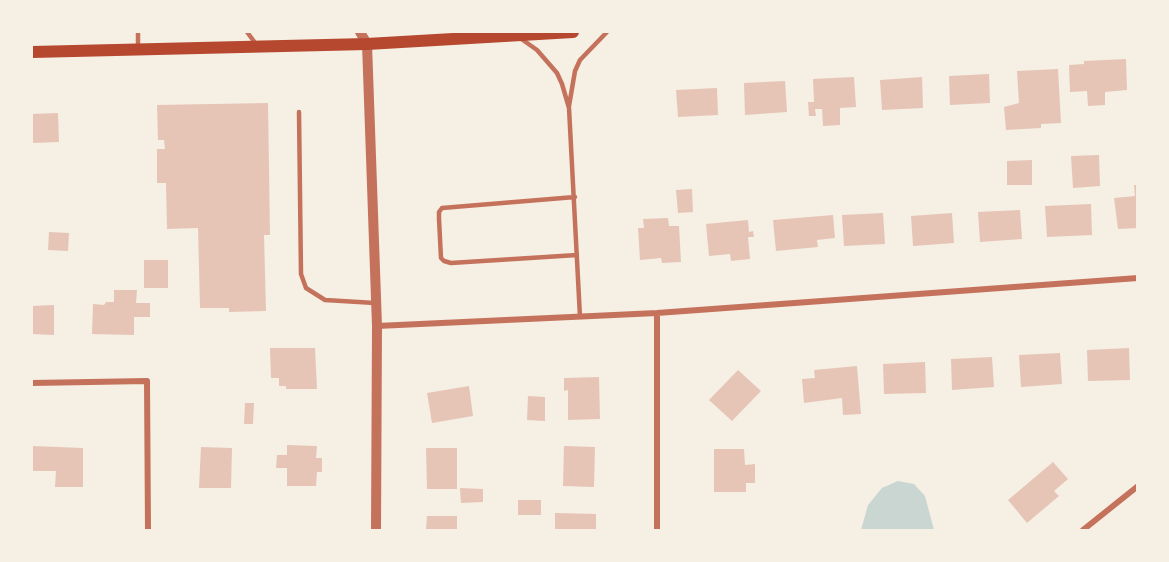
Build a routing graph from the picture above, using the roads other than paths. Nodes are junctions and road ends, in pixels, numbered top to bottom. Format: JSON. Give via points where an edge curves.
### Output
{"nodes":[{"id":1,"x":138,"y":32,"type":"edge"},
{"id":2,"x":247,"y":32,"type":"edge"},
{"id":3,"x":360,"y":32,"type":"edge"},
{"id":4,"x":573,"y":32,"type":"edge"},
{"id":5,"x":606,"y":32,"type":"edge"},
{"id":6,"x":515,"y":33,"type":"edge"},
{"id":7,"x":367,"y":44,"type":"junction"},
{"id":8,"x":258,"y":47,"type":"junction"},
{"id":9,"x":138,"y":49,"type":"junction"},
{"id":10,"x":32,"y":52,"type":"edge"},
{"id":11,"x":569,"y":108,"type":"junction"},
{"id":12,"x":299,"y":112,"type":"dead end"},
{"id":13,"x":575,"y":197,"type":"junction"},
{"id":14,"x":578,"y":255,"type":"junction"},
{"id":15,"x":1137,"y":278,"type":"edge"},
{"id":16,"x":376,"y":303,"type":"junction"},
{"id":17,"x":657,"y":313,"type":"junction"},
{"id":18,"x":580,"y":317,"type":"junction"},
{"id":19,"x":377,"y":326,"type":"junction"},
{"id":20,"x":32,"y":383,"type":"edge"},
{"id":21,"x":1137,"y":486,"type":"edge"},
{"id":22,"x":148,"y":531,"type":"edge"},
{"id":23,"x":376,"y":531,"type":"edge"},
{"id":24,"x":657,"y":531,"type":"edge"},
{"id":25,"x":1083,"y":531,"type":"edge"}],
"edges":[{"from":1,"to":9,"type":"lane"},
{"from":2,"to":8,"type":"lane"},
{"from":3,"to":7,"type":"street"},
{"from":4,"to":6,"type":"main road"},
{"from":5,"to":11,"type":"lane","via":[[580,60]]},
{"from":6,"to":7,"type":"main road"},
{"from":6,"to":11,"type":"lane","via":[[557,73]]},
{"from":7,"to":8,"type":"main road"},
{"from":7,"to":16,"type":"street"},
{"from":8,"to":9,"type":"main road"},
{"from":9,"to":10,"type":"main road"},
{"from":11,"to":13,"type":"lane"},
{"from":12,"to":16,"type":"lane","via":[[301,274],[306,288],[325,300]]},
{"from":13,"to":14,"type":"lane"},
{"from":13,"to":14,"type":"lane","via":[[442,208],[439,228],[441,258],[451,263]]},
{"from":14,"to":18,"type":"lane"},
{"from":15,"to":17,"type":"street"},
{"from":16,"to":19,"type":"street"},
{"from":17,"to":18,"type":"street"},
{"from":17,"to":24,"type":"street"},
{"from":18,"to":19,"type":"street"},
{"from":19,"to":23,"type":"street"},
{"from":20,"to":22,"type":"street","via":[[147,381]]},
{"from":21,"to":25,"type":"street"}]}
